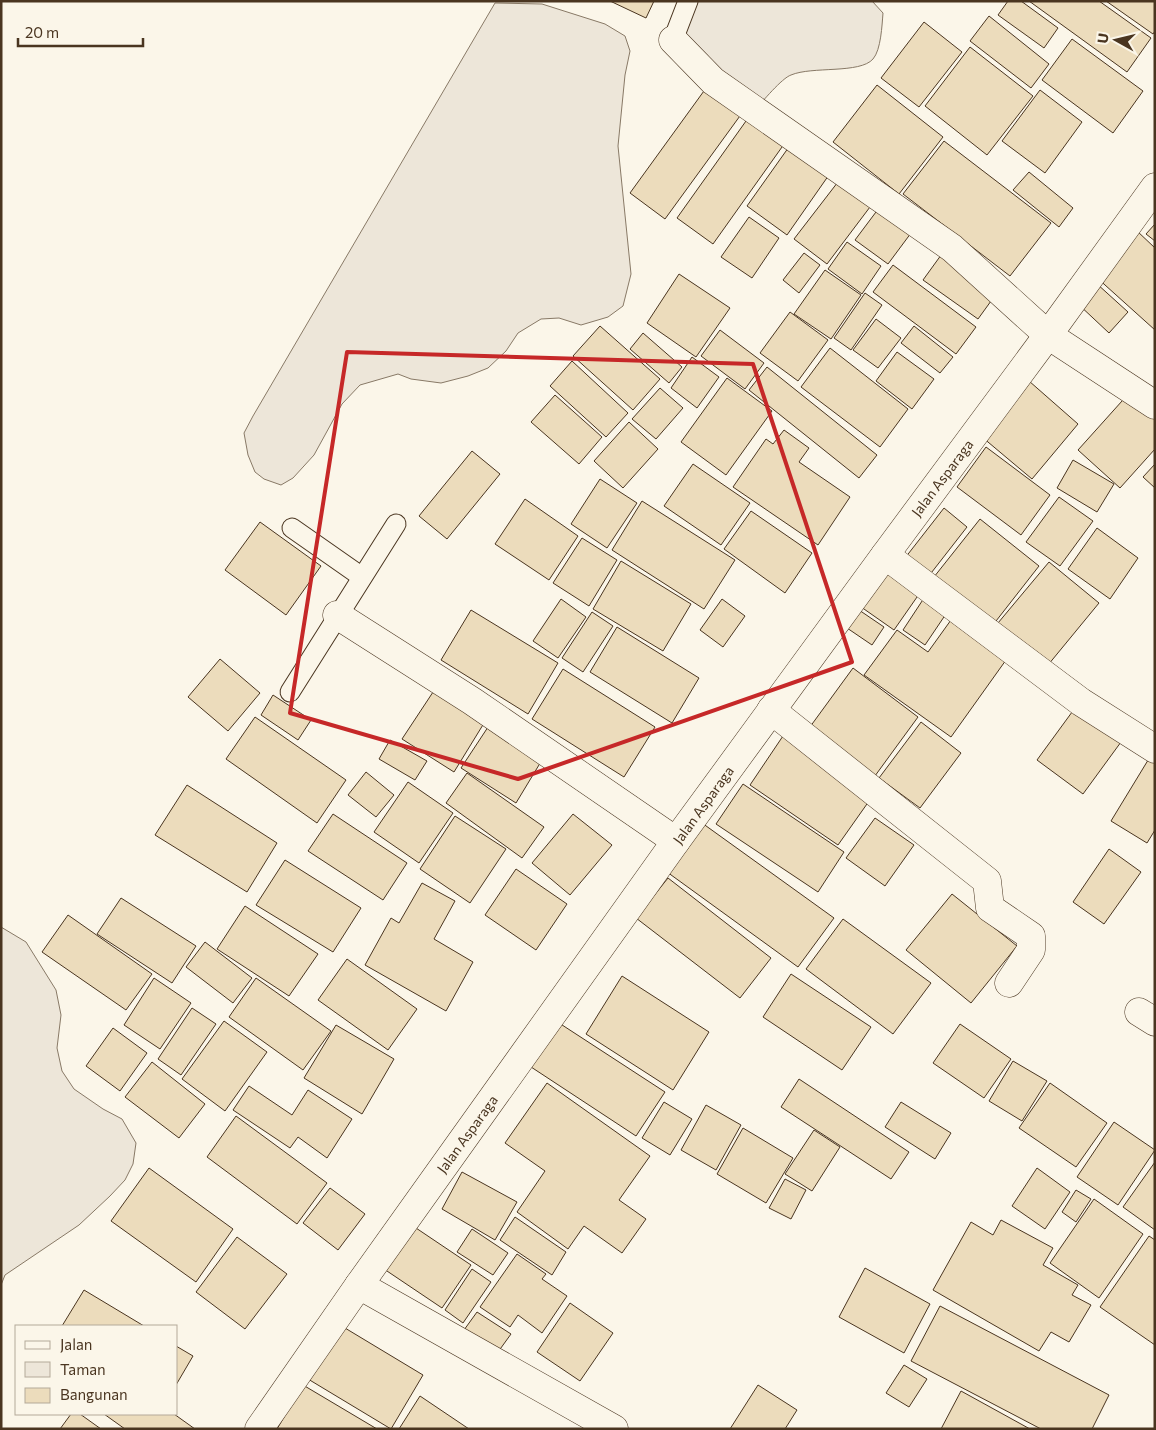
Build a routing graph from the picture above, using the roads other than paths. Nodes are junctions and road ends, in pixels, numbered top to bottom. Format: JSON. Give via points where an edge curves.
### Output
{"nodes":[{"id":1,"x":688,"y":1,"type":"edge"},
{"id":2,"x":673,"y":40,"type":"joint"},
{"id":3,"x":1155,"y":187,"type":"edge"},
{"id":4,"x":1048,"y":335,"type":"junction"},
{"id":5,"x":1155,"y":405,"type":"edge"},
{"id":6,"x":396,"y":524,"type":"dead end"},
{"id":7,"x":292,"y":528,"type":"dead end"},
{"id":8,"x":885,"y":555,"type":"junction"},
{"id":9,"x":362,"y":577,"type":"junction"},
{"id":10,"x":338,"y":615,"type":"junction"},
{"id":11,"x":290,"y":692,"type":"dead end"},
{"id":12,"x":771,"y":710,"type":"junction"},
{"id":13,"x":1155,"y":749,"type":"edge"},
{"id":14,"x":676,"y":841,"type":"junction"},
{"id":15,"x":1010,"y":983,"type":"dead end"},
{"id":16,"x":359,"y":1285,"type":"junction"},
{"id":17,"x":259,"y":1429,"type":"edge"},
{"id":18,"x":614,"y":1429,"type":"edge"}],
"edges":[{"from":1,"to":2,"type":"lane"},
{"from":2,"to":4,"type":"street","via":[[713,81],[952,248]]},
{"from":3,"to":4,"type":"street","name":"Jalan Asparaga"},
{"from":4,"to":5,"type":"street"},
{"from":4,"to":8,"type":"street","name":"Jalan Asparaga"},
{"from":6,"to":9,"type":"lane"},
{"from":7,"to":9,"type":"lane"},
{"from":8,"to":12,"type":"street","name":"Jalan Asparaga"},
{"from":8,"to":13,"type":"street","via":[[1081,702]]},
{"from":9,"to":10,"type":"lane"},
{"from":10,"to":11,"type":"lane"},
{"from":10,"to":14,"type":"street","via":[[472,701]]},
{"from":12,"to":14,"type":"street","name":"Jalan Asparaga"},
{"from":12,"to":15,"type":"street","via":[[987,881],[990,908],[1031,936],[1031,950]]},
{"from":14,"to":16,"type":"street","name":"Jalan Asparaga"},
{"from":16,"to":17,"type":"street","name":"Jalan Asparaga"},
{"from":16,"to":18,"type":"street"}]}
